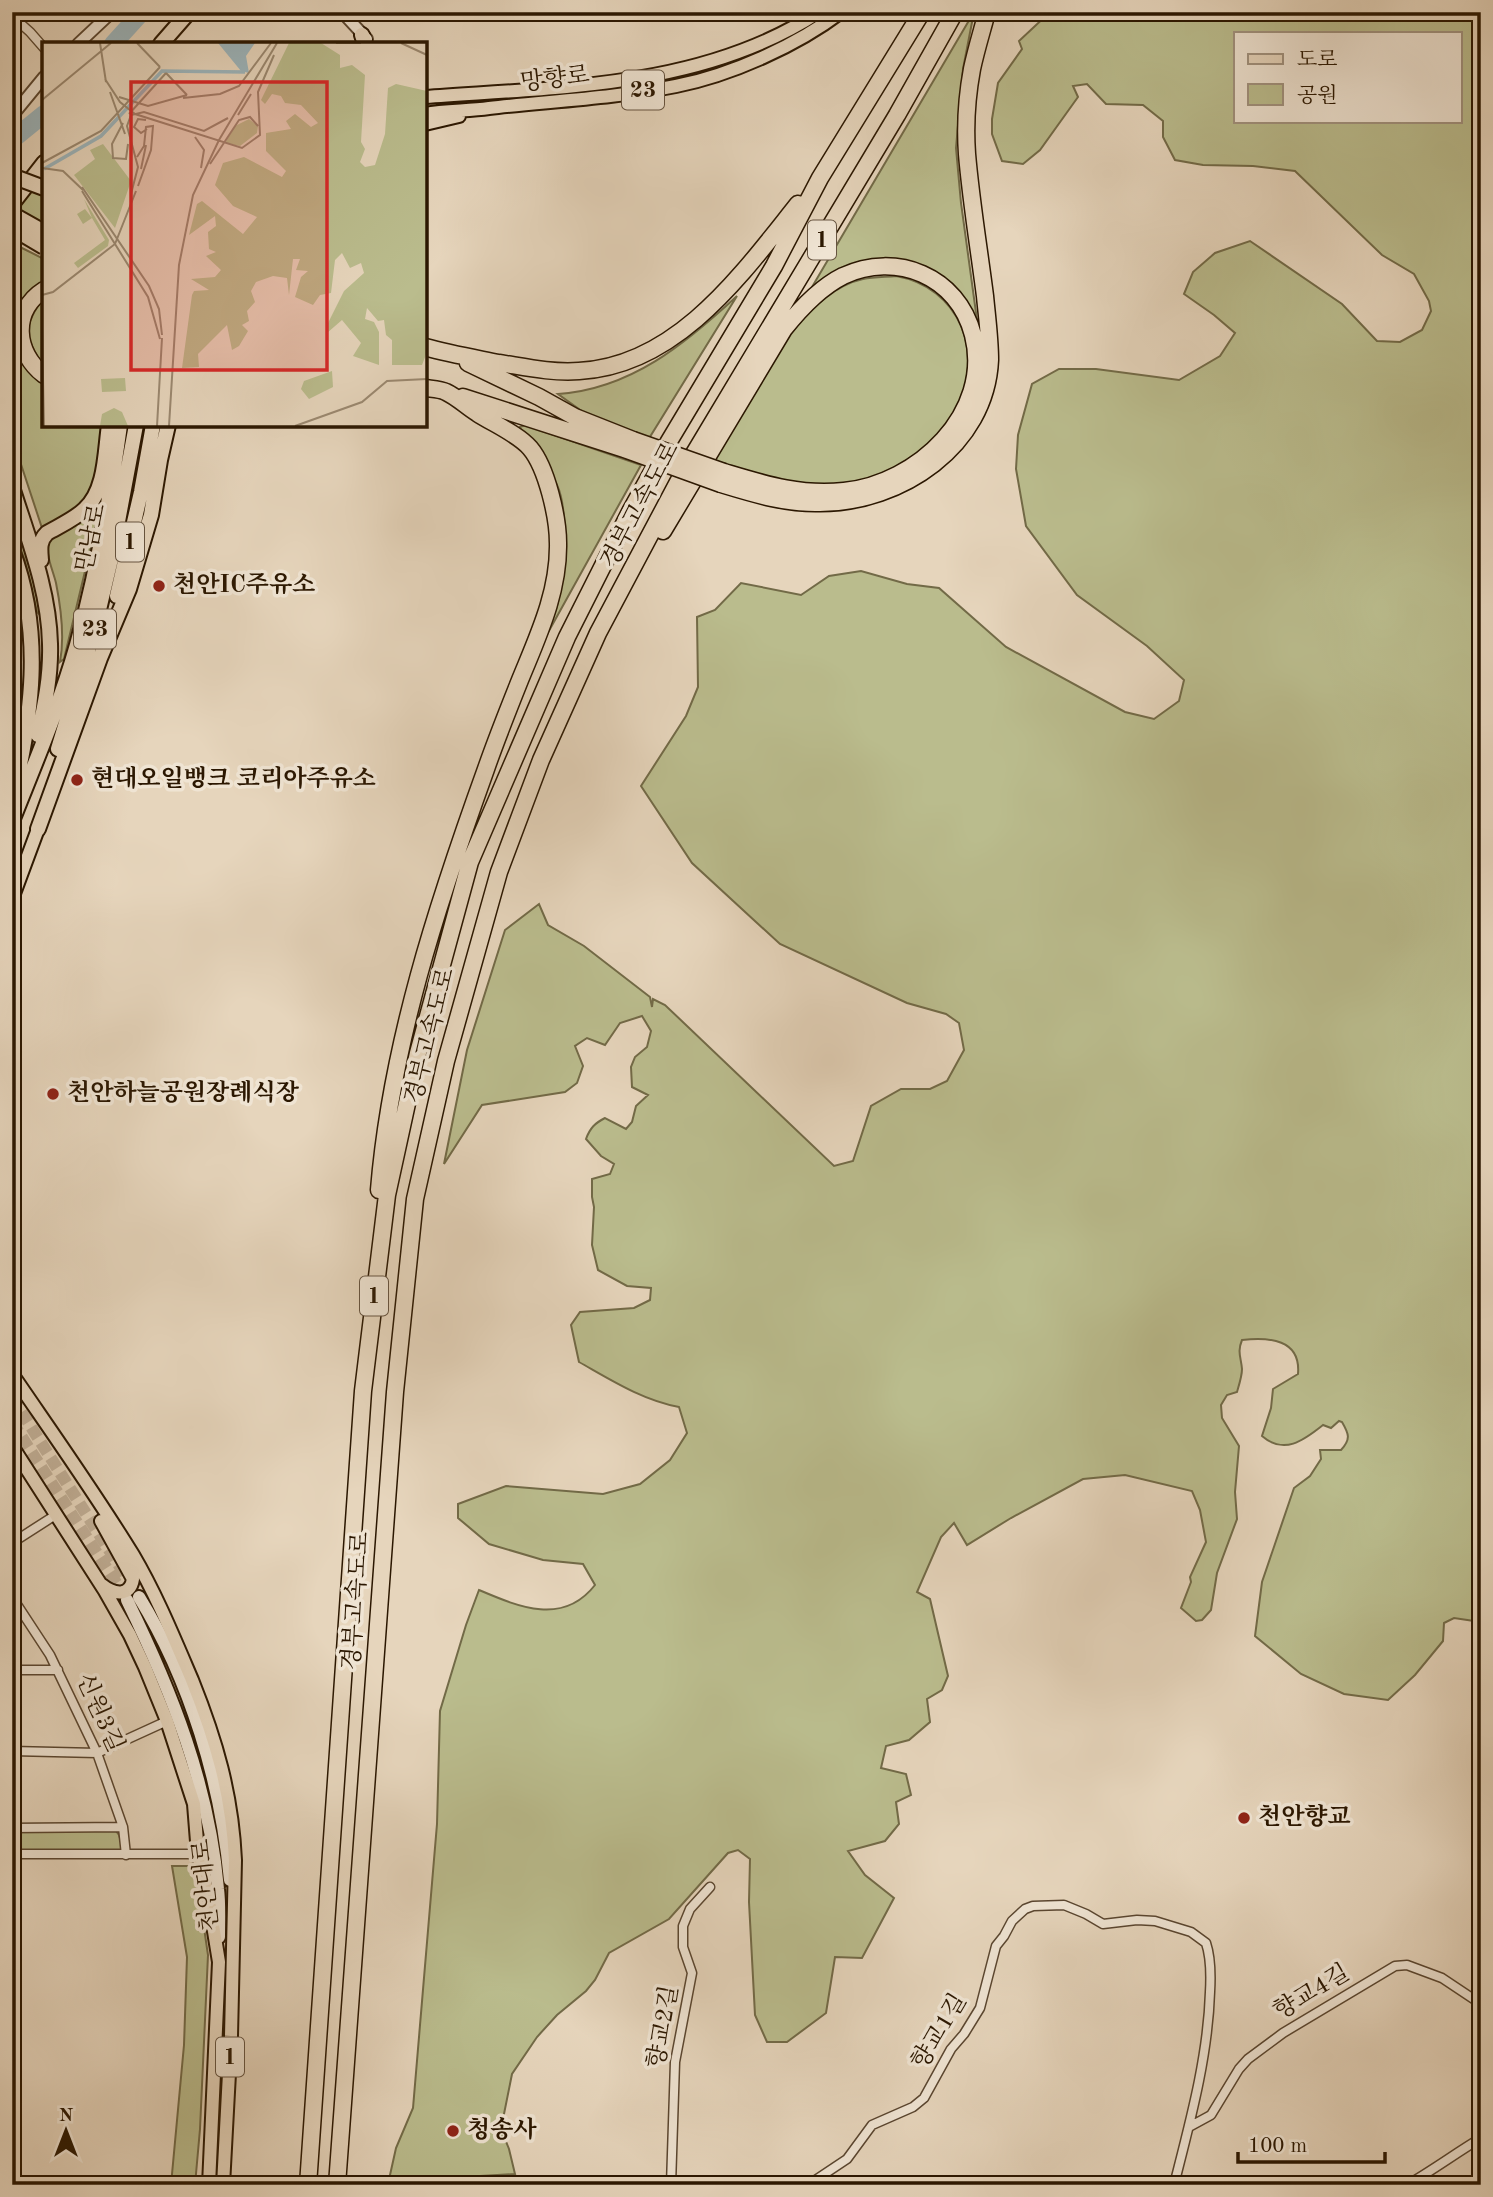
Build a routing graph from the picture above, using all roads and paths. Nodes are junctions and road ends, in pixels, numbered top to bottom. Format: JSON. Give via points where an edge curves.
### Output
{"nodes":[{"id":1,"x":112,"y":12,"type":"edge"},
{"id":2,"x":189,"y":12,"type":"edge"},
{"id":3,"x":342,"y":12,"type":"edge"},
{"id":4,"x":819,"y":12,"type":"edge"},
{"id":5,"x":841,"y":12,"type":"edge"},
{"id":6,"x":922,"y":12,"type":"edge"},
{"id":7,"x":955,"y":12,"type":"edge"},
{"id":8,"x":987,"y":12,"type":"edge"},
{"id":9,"x":12,"y":16,"type":"edge"},
{"id":10,"x":366,"y":41,"type":"edge"},
{"id":11,"x":80,"y":42,"type":"edge"},
{"id":12,"x":163,"y":42,"type":"edge"},
{"id":13,"x":42,"y":46,"type":"edge"},
{"id":14,"x":42,"y":79,"type":"edge"},
{"id":15,"x":427,"y":98,"type":"edge"},
{"id":16,"x":12,"y":116,"type":"edge"},
{"id":17,"x":427,"y":117,"type":"edge"},
{"id":18,"x":42,"y":166,"type":"edge"},
{"id":19,"x":12,"y":168,"type":"edge"},
{"id":20,"x":12,"y":176,"type":"edge"},
{"id":21,"x":42,"y":177,"type":"edge"},
{"id":22,"x":820,"y":178,"type":"junction"},
{"id":23,"x":42,"y":187,"type":"edge"},
{"id":24,"x":12,"y":204,"type":"edge"},
{"id":25,"x":12,"y":214,"type":"edge"},
{"id":26,"x":12,"y":228,"type":"edge"},
{"id":27,"x":42,"y":229,"type":"edge"},
{"id":28,"x":42,"y":230,"type":"edge"},
{"id":29,"x":12,"y":240,"type":"edge"},
{"id":30,"x":42,"y":246,"type":"edge"},
{"id":31,"x":42,"y":291,"type":"edge"},
{"id":32,"x":427,"y":348,"type":"edge"},
{"id":33,"x":448,"y":354,"type":"junction"},
{"id":34,"x":42,"y":374,"type":"edge"},
{"id":35,"x":427,"y":387,"type":"edge"},
{"id":36,"x":446,"y":392,"type":"junction"},
{"id":37,"x":109,"y":427,"type":"edge"},
{"id":38,"x":120,"y":427,"type":"edge"},
{"id":39,"x":136,"y":427,"type":"edge"},
{"id":40,"x":153,"y":427,"type":"edge"},
{"id":41,"x":168,"y":427,"type":"edge"},
{"id":42,"x":630,"y":445,"type":"junction"},
{"id":43,"x":722,"y":478,"type":"junction"},
{"id":44,"x":12,"y":487,"type":"edge"},
{"id":45,"x":12,"y":550,"type":"edge"},
{"id":46,"x":47,"y":613,"type":"junction"},
{"id":47,"x":598,"y":633,"type":"junction"},
{"id":48,"x":100,"y":658,"type":"junction"},
{"id":49,"x":12,"y":801,"type":"edge"},
{"id":50,"x":12,"y":815,"type":"edge"},
{"id":51,"x":12,"y":821,"type":"edge"},
{"id":52,"x":38,"y":829,"type":"junction"},
{"id":53,"x":12,"y":898,"type":"edge"},
{"id":54,"x":12,"y":1374,"type":"edge"},
{"id":55,"x":363,"y":1391,"type":"junction"},
{"id":56,"x":12,"y":1446,"type":"edge"},
{"id":57,"x":63,"y":1450,"type":"junction"},
{"id":58,"x":57,"y":1514,"type":"junction"},
{"id":59,"x":12,"y":1543,"type":"edge"},
{"id":60,"x":102,"y":1585,"type":"junction"},
{"id":61,"x":12,"y":1597,"type":"edge"},
{"id":62,"x":12,"y":1670,"type":"edge"},
{"id":63,"x":58,"y":1670,"type":"junction"},
{"id":64,"x":167,"y":1721,"type":"junction"},
{"id":65,"x":12,"y":1751,"type":"edge"},
{"id":66,"x":97,"y":1753,"type":"junction"},
{"id":67,"x":123,"y":1827,"type":"junction"},
{"id":68,"x":12,"y":1828,"type":"edge"},
{"id":69,"x":12,"y":1854,"type":"edge"},
{"id":70,"x":126,"y":1854,"type":"junction"},
{"id":71,"x":198,"y":1854,"type":"junction"},
{"id":72,"x":710,"y":1887,"type":"dead end"},
{"id":73,"x":234,"y":1929,"type":"junction"},
{"id":74,"x":219,"y":1962,"type":"junction"},
{"id":75,"x":1481,"y":2004,"type":"edge"},
{"id":76,"x":1189,"y":2127,"type":"junction"},
{"id":77,"x":1481,"y":2138,"type":"edge"},
{"id":78,"x":209,"y":2185,"type":"edge"},
{"id":79,"x":223,"y":2185,"type":"edge"},
{"id":80,"x":308,"y":2185,"type":"edge"},
{"id":81,"x":337,"y":2185,"type":"edge"},
{"id":82,"x":671,"y":2185,"type":"edge"},
{"id":83,"x":808,"y":2185,"type":"edge"},
{"id":84,"x":1174,"y":2185,"type":"edge"},
{"id":85,"x":1407,"y":2185,"type":"edge"}],
"edges":[{"from":1,"to":11,"type":"street"},
{"from":2,"to":12,"type":"highway"},
{"from":3,"to":10,"type":"street"},
{"from":4,"to":15,"type":"main road","name":"망향로","number":"23","via":[[762,44],[692,68],[569,86]]},
{"from":5,"to":17,"type":"main road","name":"망향로","number":"23","via":[[799,39],[737,68],[676,86]]},
{"from":6,"to":22,"type":"highway","name":"경부고속도로","number":"1"},
{"from":7,"to":47,"type":"highway","name":"경부고속도로","number":"1","via":[[686,467]]},
{"from":8,"to":43,"type":"highway","via":[[967,111],[967,153],[990,358],[975,416],[957,443],[926,470],[864,499],[803,503],[769,498]]},
{"from":9,"to":13,"type":"street"},
{"from":14,"to":16,"type":"street"},
{"from":18,"to":24,"type":"highway"},
{"from":19,"to":21,"type":"highway"},
{"from":20,"to":23,"type":"highway","bridge":true},
{"from":22,"to":33,"type":"highway","via":[[729,288],[689,325],[642,354],[616,365],[579,371],[537,370]]},
{"from":22,"to":55,"type":"highway","name":"경부고속도로","number":"1","via":[[774,266],[631,510],[567,637],[470,862],[418,1053],[387,1195]]},
{"from":25,"to":27,"type":"highway","bridge":true},
{"from":26,"to":30,"type":"highway","bridge":true},
{"from":28,"to":29,"type":"highway"},
{"from":31,"to":34,"type":"highway","via":[[27,307],[21,342],[33,367]]},
{"from":32,"to":33,"type":"highway"},
{"from":33,"to":42,"type":"highway"},
{"from":35,"to":36,"type":"highway"},
{"from":36,"to":42,"type":"highway"},
{"from":36,"to":55,"type":"highway","via":[[530,448],[556,519],[557,568],[545,621],[495,743],[429,937],[403,1039],[383,1149]]},
{"from":37,"to":46,"type":"highway","via":[[93,500],[41,541]]},
{"from":38,"to":51,"type":"highway","name":"만남로","number":"23","via":[[103,535],[76,648]]},
{"from":39,"to":52,"type":"highway","name":"만남로","number":"23","via":[[97,619]]},
{"from":40,"to":48,"type":"highway","number":"1"},
{"from":41,"to":48,"type":"highway","via":[[141,550]]},
{"from":42,"to":43,"type":"highway","bridge":true},
{"from":43,"to":47,"type":"highway","via":[[830,492],[870,486],[919,461],[953,429],[974,386],[975,343],[961,306],[933,280],[893,266],[845,275],[817,295],[778,338]]},
{"from":44,"to":46,"type":"highway"},
{"from":45,"to":49,"type":"highway","via":[[24,586],[33,649],[26,736]]},
{"from":46,"to":50,"type":"highway","via":[[50,643],[44,710]]},
{"from":47,"to":81,"type":"highway","name":"경부고속도로","number":"1","via":[[541,760],[499,872],[446,1061],[415,1199],[395,1392]]},
{"from":48,"to":52,"type":"highway","number":"1"},
{"from":52,"to":53,"type":"main road","name":"만남로"},
{"from":54,"to":57,"type":"main road","number":"1"},
{"from":55,"to":80,"type":"highway","name":"경부고속도로","number":"1"},
{"from":56,"to":58,"type":"main road","number":"1"},
{"from":57,"to":60,"type":"main road","via":[[133,1580],[124,1592]]},
{"from":57,"to":73,"type":"main road","number":"1","via":[[133,1556],[174,1637],[211,1728],[234,1833]]},
{"from":58,"to":59,"type":"street"},
{"from":58,"to":60,"type":"main road","number":"1"},
{"from":60,"to":64,"type":"main road","number":"1"},
{"from":61,"to":63,"type":"street","name":"신원3길"},
{"from":62,"to":63,"type":"street"},
{"from":63,"to":66,"type":"street","name":"신원3길"},
{"from":64,"to":66,"type":"street"},
{"from":64,"to":71,"type":"main road","number":"1","via":[[194,1804]]},
{"from":65,"to":66,"type":"street"},
{"from":66,"to":67,"type":"street","name":"신원3길"},
{"from":67,"to":68,"type":"street"},
{"from":67,"to":70,"type":"street","name":"신원3길"},
{"from":69,"to":70,"type":"street"},
{"from":70,"to":71,"type":"street"},
{"from":71,"to":74,"type":"main road","number":"1"},
{"from":72,"to":82,"type":"street","name":"향교2길","via":[[690,1909],[683,1926],[683,1947],[692,1973],[675,2062]]},
{"from":73,"to":74,"type":"main road","name":"천안대로","via":[[229,1863],[205,1751],[182,1684],[133,1598],[174,1701],[202,1791],[219,1891]]},
{"from":73,"to":79,"type":"main road","name":"천안대로","number":"1"},
{"from":74,"to":78,"type":"main road","name":"천안대로","number":"1"},
{"from":75,"to":76,"type":"street","name":"향교4길","via":[[1442,1979],[1407,1965],[1395,1966],[1248,2059],[1211,2115]]},
{"from":76,"to":83,"type":"street","name":"향교1길","via":[[1207,2038],[1211,1972],[1206,1943],[1191,1932],[1156,1921],[1103,1924],[1064,1905],[1032,1906],[1017,1914],[996,1946],[980,2008],[924,2098],[872,2125],[847,2159]]},
{"from":76,"to":84,"type":"street","name":"향교1길"},
{"from":77,"to":85,"type":"street"}]}
